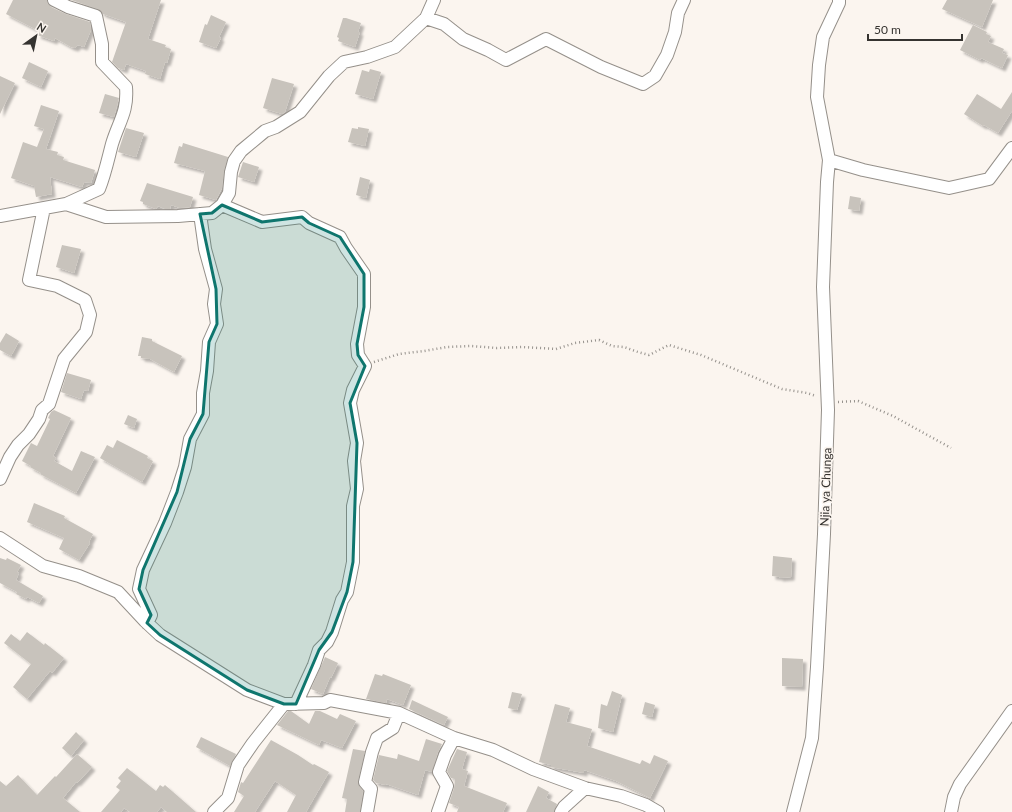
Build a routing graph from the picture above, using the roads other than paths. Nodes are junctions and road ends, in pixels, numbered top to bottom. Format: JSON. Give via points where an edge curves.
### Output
{"nodes":[{"id":1,"x":54,"y":0,"type":"edge"},
{"id":2,"x":434,"y":0,"type":"edge"},
{"id":3,"x":684,"y":0,"type":"edge"},
{"id":4,"x":839,"y":0,"type":"edge"},
{"id":5,"x":426,"y":18,"type":"junction"},
{"id":6,"x":1012,"y":148,"type":"edge"},
{"id":7,"x":830,"y":160,"type":"junction"},
{"id":8,"x":66,"y":204,"type":"junction"},
{"id":9,"x":222,"y":205,"type":"junction"},
{"id":10,"x":44,"y":208,"type":"junction"},
{"id":11,"x":200,"y":214,"type":"junction"},
{"id":12,"x":0,"y":216,"type":"edge"},
{"id":13,"x":0,"y":479,"type":"edge"},
{"id":14,"x":0,"y":538,"type":"edge"},
{"id":15,"x":148,"y":623,"type":"junction"},
{"id":16,"x":290,"y":704,"type":"junction"},
{"id":17,"x":1012,"y":711,"type":"edge"},
{"id":18,"x":399,"y":713,"type":"junction"},
{"id":19,"x":454,"y":738,"type":"junction"},
{"id":20,"x":585,"y":788,"type":"junction"},
{"id":21,"x":214,"y":812,"type":"edge"},
{"id":22,"x":367,"y":812,"type":"edge"},
{"id":23,"x":438,"y":812,"type":"edge"},
{"id":24,"x":561,"y":812,"type":"edge"},
{"id":25,"x":658,"y":812,"type":"edge"},
{"id":26,"x":793,"y":812,"type":"edge"},
{"id":27,"x":951,"y":812,"type":"edge"}],
"edges":[{"from":1,"to":8,"type":"street","via":[[96,16],[102,44],[102,62],[126,87],[127,101],[99,189]]},
{"from":2,"to":5,"type":"street"},
{"from":3,"to":5,"type":"street","via":[[667,55],[655,76],[643,84],[601,67],[546,39],[506,60],[463,39],[444,24]]},
{"from":4,"to":7,"type":"street","name":"Njia ya Chunga","via":[[823,38],[817,97]]},
{"from":5,"to":9,"type":"street","via":[[395,47],[344,62],[329,76],[300,112],[265,131],[241,152],[234,161],[230,193]]},
{"from":6,"to":7,"type":"street","via":[[989,179],[949,188],[863,170]]},
{"from":7,"to":26,"type":"street","name":"Njia ya Chunga","via":[[823,287],[828,399],[817,667],[812,738]]},
{"from":8,"to":10,"type":"street"},
{"from":8,"to":11,"type":"street","via":[[106,217]]},
{"from":9,"to":11,"type":"street","via":[[212,213]]},
{"from":9,"to":16,"type":"street","via":[[262,222],[302,217],[309,223],[340,237],[364,274],[364,307],[357,344],[358,355],[365,366],[353,390],[350,403],[357,443],[354,462],[356,489],[353,506],[353,562],[347,592],[332,632],[319,650],[314,665]]},
{"from":10,"to":12,"type":"street"},
{"from":10,"to":13,"type":"street","via":[[29,280],[57,286],[85,300],[90,315],[86,332],[64,359],[49,404],[42,410],[29,434],[14,451]]},
{"from":11,"to":15,"type":"street","via":[[205,249],[216,289],[214,304],[217,324],[210,342],[203,393],[203,414],[190,439],[185,467],[165,523],[142,570],[139,589],[151,615]]},
{"from":14,"to":15,"type":"street","via":[[43,566],[79,576],[118,592]]},
{"from":15,"to":16,"type":"street","via":[[160,635],[247,690]]},
{"from":16,"to":18,"type":"street","via":[[324,703],[330,700]]},
{"from":16,"to":21,"type":"street","via":[[265,726],[238,765],[228,798]]},
{"from":17,"to":27,"type":"street","via":[[960,784]]},
{"from":18,"to":19,"type":"street"},
{"from":18,"to":22,"type":"street","via":[[393,728],[377,738],[375,744],[365,782],[371,789]]},
{"from":19,"to":20,"type":"street","via":[[493,750],[533,769]]},
{"from":19,"to":23,"type":"street","via":[[439,772],[448,786]]},
{"from":20,"to":24,"type":"street"},
{"from":20,"to":25,"type":"street","via":[[621,796]]}]}
